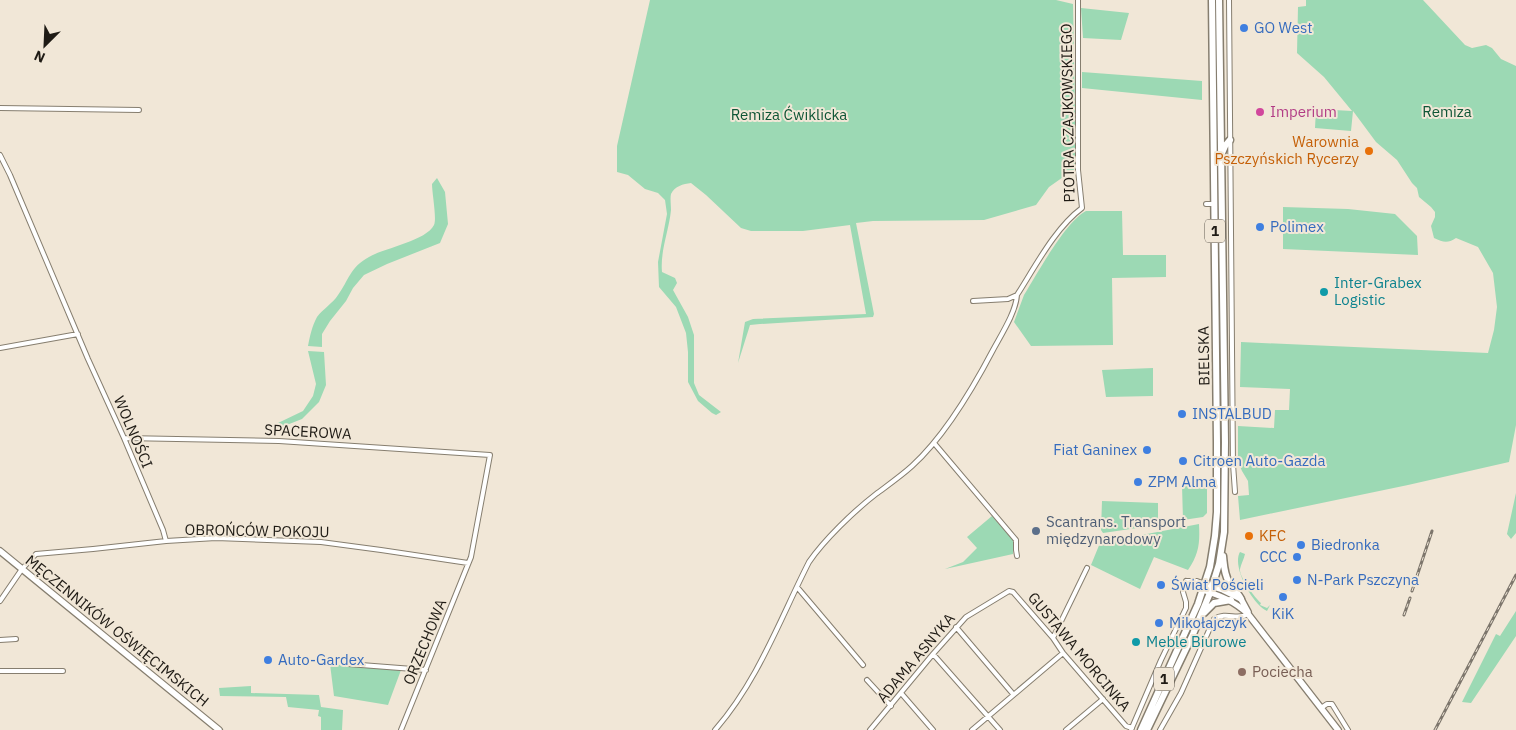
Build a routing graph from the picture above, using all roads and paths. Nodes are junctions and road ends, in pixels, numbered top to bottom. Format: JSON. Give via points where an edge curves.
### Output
{"nodes":[{"id":1,"x":1078,"y":0,"type":"edge"},
{"id":2,"x":1212,"y":0,"type":"edge"},
{"id":3,"x":1219,"y":0,"type":"edge"},
{"id":4,"x":1228,"y":0,"type":"edge"},
{"id":5,"x":0,"y":108,"type":"edge"},
{"id":6,"x":139,"y":110,"type":"dead end"},
{"id":7,"x":1230,"y":140,"type":"junction"},
{"id":8,"x":1222,"y":154,"type":"junction"},
{"id":9,"x":0,"y":155,"type":"edge"},
{"id":10,"x":1206,"y":204,"type":"dead end"},
{"id":11,"x":1214,"y":204,"type":"junction"},
{"id":12,"x":1018,"y":294,"type":"junction"},
{"id":13,"x":973,"y":301,"type":"dead end"},
{"id":14,"x":78,"y":334,"type":"junction"},
{"id":15,"x":0,"y":348,"type":"edge"},
{"id":16,"x":124,"y":438,"type":"junction"},
{"id":17,"x":934,"y":443,"type":"junction"},
{"id":18,"x":490,"y":456,"type":"joint"},
{"id":19,"x":1235,"y":492,"type":"dead end"},
{"id":20,"x":166,"y":541,"type":"junction"},
{"id":21,"x":1222,"y":550,"type":"junction"},
{"id":22,"x":0,"y":552,"type":"edge"},
{"id":23,"x":1017,"y":556,"type":"dead end"},
{"id":24,"x":468,"y":563,"type":"junction"},
{"id":25,"x":1087,"y":568,"type":"dead end"},
{"id":26,"x":22,"y":569,"type":"junction"},
{"id":27,"x":796,"y":587,"type":"junction"},
{"id":28,"x":1204,"y":587,"type":"junction"},
{"id":29,"x":1212,"y":590,"type":"junction"},
{"id":30,"x":1009,"y":591,"type":"joint"},
{"id":31,"x":1241,"y":599,"type":"junction"},
{"id":32,"x":1231,"y":600,"type":"junction"},
{"id":33,"x":0,"y":601,"type":"edge"},
{"id":34,"x":1248,"y":614,"type":"junction"},
{"id":35,"x":1201,"y":616,"type":"junction"},
{"id":36,"x":956,"y":627,"type":"junction"},
{"id":37,"x":1053,"y":638,"type":"junction"},
{"id":38,"x":16,"y":639,"type":"dead end"},
{"id":39,"x":0,"y":640,"type":"edge"},
{"id":40,"x":1063,"y":653,"type":"junction"},
{"id":41,"x":933,"y":654,"type":"junction"},
{"id":42,"x":348,"y":664,"type":"dead end"},
{"id":43,"x":863,"y":665,"type":"dead end"},
{"id":44,"x":63,"y":670,"type":"dead end"},
{"id":45,"x":426,"y":670,"type":"junction"},
{"id":46,"x":0,"y":671,"type":"edge"},
{"id":47,"x":867,"y":680,"type":"dead end"},
{"id":48,"x":901,"y":693,"type":"junction"},
{"id":49,"x":1013,"y":694,"type":"junction"},
{"id":50,"x":1103,"y":699,"type":"junction"},
{"id":51,"x":891,"y":706,"type":"junction"},
{"id":52,"x":1321,"y":708,"type":"junction"},
{"id":53,"x":988,"y":716,"type":"junction"},
{"id":54,"x":1132,"y":729,"type":"edge"},
{"id":55,"x":218,"y":730,"type":"edge"},
{"id":56,"x":401,"y":730,"type":"edge"},
{"id":57,"x":715,"y":730,"type":"edge"},
{"id":58,"x":870,"y":730,"type":"edge"},
{"id":59,"x":933,"y":730,"type":"edge"},
{"id":60,"x":972,"y":730,"type":"edge"},
{"id":61,"x":1000,"y":730,"type":"edge"},
{"id":62,"x":1066,"y":730,"type":"edge"},
{"id":63,"x":1140,"y":730,"type":"edge"},
{"id":64,"x":1147,"y":730,"type":"edge"},
{"id":65,"x":1160,"y":730,"type":"edge"},
{"id":66,"x":1338,"y":730,"type":"edge"},
{"id":67,"x":1348,"y":730,"type":"edge"}],
"edges":[{"from":1,"to":12,"type":"street","name":"PIOTRA CZAJKOWSKIEGO","via":[[1078,170],[1082,208],[1053,240]]},
{"from":2,"to":11,"type":"main road","name":"BIELSKA","number":"1"},
{"from":3,"to":8,"type":"main road","name":"BIELSKA","number":"1"},
{"from":4,"to":7,"type":"street"},
{"from":5,"to":6,"type":"street"},
{"from":7,"to":8,"type":"main road"},
{"from":7,"to":19,"type":"street"},
{"from":8,"to":21,"type":"main road","name":"BIELSKA","number":"1","via":[[1226,492]]},
{"from":9,"to":14,"type":"street","name":"WOLNOŚCI"},
{"from":10,"to":11,"type":"street"},
{"from":11,"to":28,"type":"main road","name":"BIELSKA","number":"1","via":[[1217,498],[1214,548]]},
{"from":12,"to":13,"type":"street","via":[[1008,299]]},
{"from":12,"to":17,"type":"street","name":"PIOTRA CZAJKOWSKIEGO","via":[[985,366]]},
{"from":14,"to":15,"type":"street"},
{"from":14,"to":16,"type":"street","name":"WOLNOŚCI"},
{"from":16,"to":18,"type":"street","name":"SPACEROWA","via":[[280,441]]},
{"from":16,"to":20,"type":"street","name":"WOLNOŚCI"},
{"from":17,"to":23,"type":"street","via":[[1016,540]]},
{"from":17,"to":27,"type":"street","name":"PIOTRA CZAJKOWSKIEGO","via":[[914,465],[875,495],[818,548]]},
{"from":18,"to":24,"type":"street","name":"ORZECHOWA"},
{"from":20,"to":24,"type":"street","name":"OBROŃCÓW POKOJU","via":[[216,538],[321,542]]},
{"from":20,"to":26,"type":"street","name":"OBROŃCÓW POKOJU","via":[[38,553]]},
{"from":21,"to":29,"type":"main road","name":"BIELSKA","number":"1"},
{"from":21,"to":31,"type":"main road","via":[[1229,583]]},
{"from":22,"to":26,"type":"main road","name":"MĘCZENNIKÓW OŚWIĘCIMSKICH"},
{"from":24,"to":45,"type":"street","name":"ORZECHOWA"},
{"from":25,"to":37,"type":"street"},
{"from":26,"to":33,"type":"street","name":"OBROŃCÓW POKOJU"},
{"from":26,"to":55,"type":"main road","name":"MĘCZENNIKÓW OŚWIĘCIMSKICH"},
{"from":27,"to":43,"type":"street"},
{"from":27,"to":57,"type":"street","name":"PIOTRA CZAJKOWSKIEGO","via":[[748,685]]},
{"from":28,"to":29,"type":"main road"},
{"from":28,"to":54,"type":"street","via":[[1196,581],[1186,581],[1183,592],[1186,608]]},
{"from":28,"to":63,"type":"main road","number":"1"},
{"from":29,"to":31,"type":"main road"},
{"from":29,"to":32,"type":"main road"},
{"from":29,"to":35,"type":"main road","number":"1"},
{"from":30,"to":36,"type":"street","name":"ADAMA ASNYKA","via":[[976,610]]},
{"from":30,"to":37,"type":"street","name":"GUSTAWA MORCINKA"},
{"from":31,"to":34,"type":"main road"},
{"from":32,"to":34,"type":"main road"},
{"from":32,"to":35,"type":"main road","via":[[1214,603]]},
{"from":34,"to":52,"type":"main road"},
{"from":34,"to":65,"type":"street","via":[[1242,617],[1222,615],[1214,619]]},
{"from":35,"to":64,"type":"main road","number":"1"},
{"from":36,"to":41,"type":"street","name":"ADAMA ASNYKA"},
{"from":36,"to":49,"type":"street"},
{"from":37,"to":40,"type":"street","name":"GUSTAWA MORCINKA"},
{"from":38,"to":39,"type":"street"},
{"from":40,"to":49,"type":"street"},
{"from":40,"to":50,"type":"street","name":"GUSTAWA MORCINKA"},
{"from":41,"to":48,"type":"street","name":"ADAMA ASNYKA"},
{"from":41,"to":53,"type":"street"},
{"from":42,"to":45,"type":"street"},
{"from":44,"to":46,"type":"street"},
{"from":45,"to":56,"type":"street","name":"ORZECHOWA"},
{"from":47,"to":51,"type":"street"},
{"from":48,"to":51,"type":"street","name":"ADAMA ASNYKA"},
{"from":48,"to":59,"type":"street"},
{"from":49,"to":53,"type":"street"},
{"from":50,"to":54,"type":"street","name":"GUSTAWA MORCINKA"},
{"from":50,"to":62,"type":"street"},
{"from":51,"to":58,"type":"street","name":"ADAMA ASNYKA"},
{"from":52,"to":66,"type":"main road"},
{"from":52,"to":67,"type":"street","via":[[1332,704]]},
{"from":53,"to":60,"type":"street"},
{"from":53,"to":61,"type":"street"}]}
